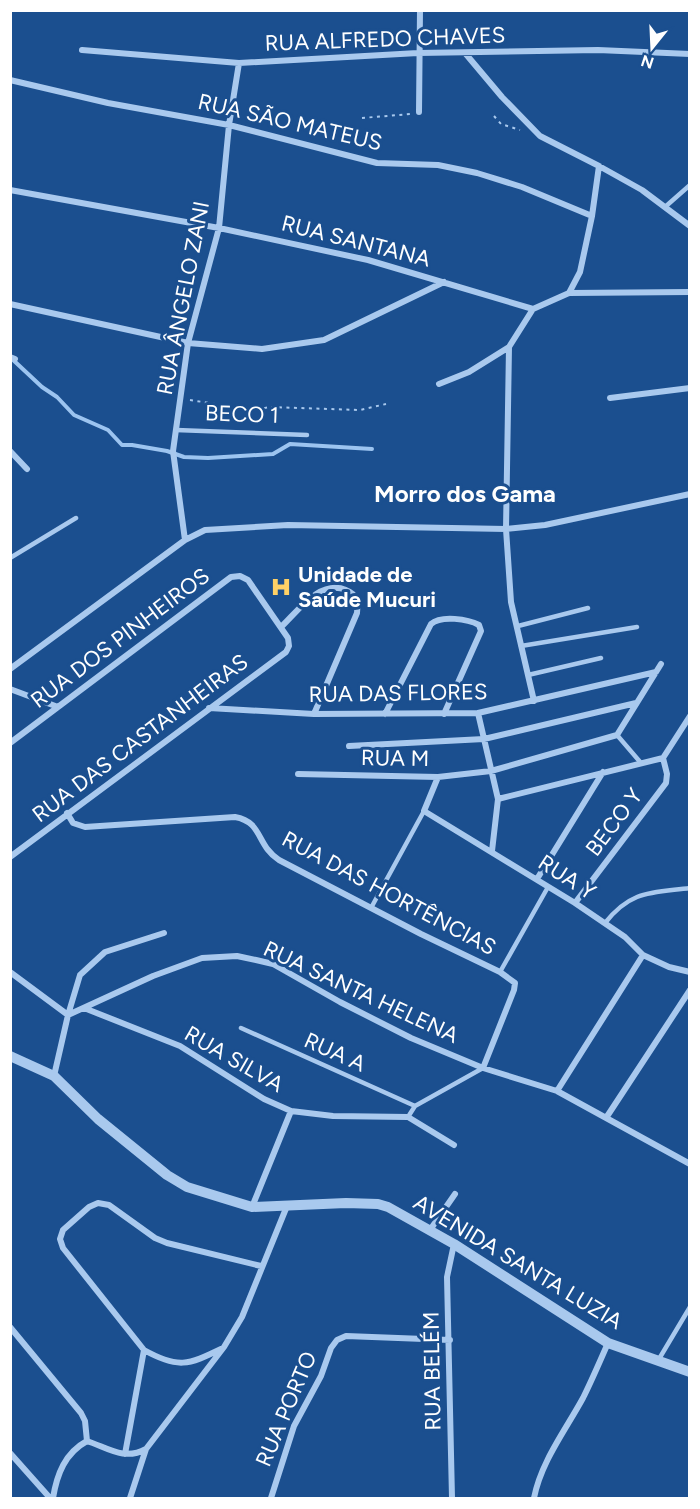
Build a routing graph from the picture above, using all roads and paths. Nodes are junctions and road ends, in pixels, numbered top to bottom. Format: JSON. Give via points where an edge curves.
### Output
{"nodes":[{"id":1,"x":420,"y":10,"type":"edge"},
{"id":2,"x":82,"y":50,"type":"dead end"},
{"id":3,"x":418,"y":53,"type":"junction"},
{"id":4,"x":465,"y":53,"type":"junction"},
{"id":5,"x":690,"y":54,"type":"edge"},
{"id":6,"x":239,"y":63,"type":"junction"},
{"id":7,"x":10,"y":80,"type":"edge"},
{"id":8,"x":419,"y":112,"type":"joint"},
{"id":9,"x":494,"y":116,"type":"dead end"},
{"id":10,"x":362,"y":118,"type":"dead end"},
{"id":11,"x":228,"y":124,"type":"junction"},
{"id":12,"x":521,"y":130,"type":"dead end"},
{"id":13,"x":599,"y":166,"type":"junction"},
{"id":14,"x":690,"y":185,"type":"edge"},
{"id":15,"x":10,"y":190,"type":"edge"},
{"id":16,"x":664,"y":207,"type":"junction"},
{"id":17,"x":592,"y":216,"type":"junction"},
{"id":18,"x":690,"y":226,"type":"edge"},
{"id":19,"x":219,"y":228,"type":"junction"},
{"id":20,"x":444,"y":281,"type":"junction"},
{"id":21,"x":690,"y":292,"type":"edge"},
{"id":22,"x":569,"y":293,"type":"junction"},
{"id":23,"x":10,"y":304,"type":"edge"},
{"id":24,"x":532,"y":309,"type":"junction"},
{"id":25,"x":188,"y":343,"type":"junction"},
{"id":26,"x":509,"y":347,"type":"junction"},
{"id":27,"x":439,"y":384,"type":"dead end"},
{"id":28,"x":690,"y":388,"type":"edge"},
{"id":29,"x":610,"y":398,"type":"dead end"},
{"id":30,"x":180,"y":399,"type":"junction"},
{"id":31,"x":386,"y":404,"type":"dead end"},
{"id":32,"x":176,"y":430,"type":"junction"},
{"id":33,"x":307,"y":435,"type":"dead end"},
{"id":34,"x":10,"y":451,"type":"edge"},
{"id":35,"x":27,"y":469,"type":"dead end"},
{"id":36,"x":690,"y":494,"type":"edge"},
{"id":37,"x":76,"y":518,"type":"dead end"},
{"id":38,"x":506,"y":530,"type":"junction"},
{"id":39,"x":185,"y":540,"type":"junction"},
{"id":40,"x":10,"y":558,"type":"edge"},
{"id":41,"x":588,"y":608,"type":"dead end"},
{"id":42,"x":281,"y":627,"type":"junction"},
{"id":43,"x":518,"y":627,"type":"junction"},
{"id":44,"x":637,"y":627,"type":"dead end"},
{"id":45,"x":289,"y":646,"type":"joint"},
{"id":46,"x":521,"y":646,"type":"junction"},
{"id":47,"x":601,"y":658,"type":"dead end"},
{"id":48,"x":661,"y":664,"type":"dead end"},
{"id":49,"x":10,"y":669,"type":"edge"},
{"id":50,"x":656,"y":672,"type":"junction"},
{"id":51,"x":528,"y":675,"type":"junction"},
{"id":52,"x":10,"y":689,"type":"edge"},
{"id":53,"x":534,"y":701,"type":"junction"},
{"id":54,"x":636,"y":703,"type":"junction"},
{"id":55,"x":58,"y":706,"type":"junction"},
{"id":56,"x":209,"y":708,"type":"junction"},
{"id":57,"x":478,"y":713,"type":"junction"},
{"id":58,"x":314,"y":714,"type":"junction"},
{"id":59,"x":385,"y":714,"type":"junction"},
{"id":60,"x":444,"y":714,"type":"junction"},
{"id":61,"x":690,"y":716,"type":"edge"},
{"id":62,"x":617,"y":735,"type":"junction"},
{"id":63,"x":484,"y":739,"type":"junction"},
{"id":64,"x":10,"y":743,"type":"edge"},
{"id":65,"x":349,"y":746,"type":"dead end"},
{"id":66,"x":663,"y":758,"type":"junction"},
{"id":67,"x":641,"y":763,"type":"junction"},
{"id":68,"x":492,"y":771,"type":"junction"},
{"id":69,"x":604,"y":772,"type":"junction"},
{"id":70,"x":298,"y":774,"type":"dead end"},
{"id":71,"x":438,"y":777,"type":"junction"},
{"id":72,"x":498,"y":799,"type":"junction"},
{"id":73,"x":424,"y":811,"type":"junction"},
{"id":74,"x":67,"y":813,"type":"junction"},
{"id":75,"x":492,"y":851,"type":"junction"},
{"id":76,"x":10,"y":856,"type":"edge"},
{"id":77,"x":537,"y":879,"type":"junction"},
{"id":78,"x":548,"y":887,"type":"junction"},
{"id":79,"x":690,"y":888,"type":"edge"},
{"id":80,"x":575,"y":903,"type":"junction"},
{"id":81,"x":371,"y":908,"type":"junction"},
{"id":82,"x":605,"y":923,"type":"junction"},
{"id":83,"x":164,"y":933,"type":"dead end"},
{"id":84,"x":643,"y":956,"type":"junction"},
{"id":85,"x":10,"y":972,"type":"edge"},
{"id":86,"x":500,"y":972,"type":"junction"},
{"id":87,"x":690,"y":972,"type":"edge"},
{"id":88,"x":690,"y":990,"type":"edge"},
{"id":89,"x":84,"y":1008,"type":"junction"},
{"id":90,"x":68,"y":1015,"type":"junction"},
{"id":91,"x":241,"y":1028,"type":"dead end"},
{"id":92,"x":10,"y":1056,"type":"edge"},
{"id":93,"x":483,"y":1068,"type":"junction"},
{"id":94,"x":54,"y":1076,"type":"junction"},
{"id":95,"x":557,"y":1091,"type":"junction"},
{"id":96,"x":415,"y":1106,"type":"junction"},
{"id":97,"x":291,"y":1111,"type":"junction"},
{"id":98,"x":408,"y":1117,"type":"junction"},
{"id":99,"x":606,"y":1118,"type":"junction"},
{"id":100,"x":454,"y":1145,"type":"dead end"},
{"id":101,"x":690,"y":1164,"type":"edge"},
{"id":102,"x":455,"y":1194,"type":"dead end"},
{"id":103,"x":287,"y":1206,"type":"junction"},
{"id":104,"x":252,"y":1207,"type":"junction"},
{"id":105,"x":430,"y":1230,"type":"junction"},
{"id":106,"x":454,"y":1244,"type":"junction"},
{"id":107,"x":261,"y":1266,"type":"junction"},
{"id":108,"x":690,"y":1307,"type":"edge"},
{"id":109,"x":10,"y":1327,"type":"edge"},
{"id":110,"x":450,"y":1340,"type":"junction"},
{"id":111,"x":608,"y":1343,"type":"junction"},
{"id":112,"x":224,"y":1347,"type":"junction"},
{"id":113,"x":144,"y":1350,"type":"junction"},
{"id":114,"x":658,"y":1362,"type":"junction"},
{"id":115,"x":690,"y":1372,"type":"edge"},
{"id":116,"x":87,"y":1441,"type":"junction"},
{"id":117,"x":146,"y":1449,"type":"junction"},
{"id":118,"x":10,"y":1453,"type":"edge"},
{"id":119,"x":125,"y":1454,"type":"junction"},
{"id":120,"x":52,"y":1498,"type":"edge"},
{"id":121,"x":130,"y":1498,"type":"edge"},
{"id":122,"x":271,"y":1498,"type":"edge"},
{"id":123,"x":453,"y":1498,"type":"edge"},
{"id":124,"x":534,"y":1498,"type":"edge"}],
"edges":[{"from":1,"to":3,"type":"street"},
{"from":2,"to":6,"type":"street","name":"RUA ALFREDO CHAVES"},
{"from":3,"to":4,"type":"street","name":"RUA ALFREDO CHAVES"},
{"from":3,"to":6,"type":"street","name":"RUA ALFREDO CHAVES"},
{"from":3,"to":8,"type":"street"},
{"from":4,"to":5,"type":"street","name":"RUA ALFREDO CHAVES","via":[[598,50]]},
{"from":4,"to":13,"type":"street","via":[[540,136]]},
{"from":6,"to":11,"type":"street","name":"RUA ÂNGELO ZANI"},
{"from":7,"to":11,"type":"street","name":"RUA SÃO MATEUS","via":[[108,103]]},
{"from":8,"to":10,"type":"path"},
{"from":9,"to":12,"type":"path","via":[[501,124]]},
{"from":11,"to":17,"type":"street","name":"RUA SÃO MATEUS","via":[[377,163],[438,165],[477,172]]},
{"from":11,"to":19,"type":"street","name":"RUA ÂNGELO ZANI"},
{"from":13,"to":16,"type":"street"},
{"from":13,"to":17,"type":"street"},
{"from":14,"to":16,"type":"lane"},
{"from":15,"to":19,"type":"street","name":"RUA SANTANA"},
{"from":16,"to":18,"type":"street"},
{"from":17,"to":22,"type":"street","via":[[580,272]]},
{"from":19,"to":20,"type":"street","name":"RUA SANTANA","via":[[368,260]]},
{"from":19,"to":25,"type":"street","name":"RUA ÂNGELO ZANI"},
{"from":20,"to":24,"type":"street","name":"RUA SANTANA"},
{"from":20,"to":25,"type":"street","via":[[324,340],[262,349]]},
{"from":21,"to":22,"type":"street"},
{"from":22,"to":24,"type":"street"},
{"from":23,"to":25,"type":"street"},
{"from":24,"to":26,"type":"street"},
{"from":25,"to":30,"type":"street","name":"RUA ÂNGELO ZANI"},
{"from":26,"to":27,"type":"street","via":[[469,372]]},
{"from":26,"to":38,"type":"street"},
{"from":28,"to":29,"type":"street"},
{"from":30,"to":31,"type":"path","via":[[254,410],[360,410]]},
{"from":30,"to":32,"type":"street","name":"RUA ÂNGELO ZANI"},
{"from":32,"to":33,"type":"lane","name":"BECO 1"},
{"from":32,"to":39,"type":"street","name":"RUA ÂNGELO ZANI","via":[[173,451]]},
{"from":34,"to":35,"type":"street"},
{"from":36,"to":38,"type":"street"},
{"from":37,"to":40,"type":"lane"},
{"from":38,"to":39,"type":"street","via":[[288,525],[205,530]]},
{"from":38,"to":43,"type":"street","via":[[511,602]]},
{"from":39,"to":49,"type":"street"},
{"from":41,"to":43,"type":"lane"},
{"from":42,"to":45,"type":"street","name":"RUA DOS PINHEIROS"},
{"from":42,"to":55,"type":"street","name":"RUA DOS PINHEIROS","via":[[248,580],[231,577]]},
{"from":42,"to":58,"type":"street","via":[[328,587],[350,591],[358,603]]},
{"from":43,"to":46,"type":"street"},
{"from":44,"to":46,"type":"lane"},
{"from":45,"to":56,"type":"street","name":"RUA DAS CASTANHEIRAS"},
{"from":46,"to":51,"type":"street"},
{"from":47,"to":51,"type":"lane"},
{"from":48,"to":50,"type":"street"},
{"from":50,"to":53,"type":"street","name":"RUA DAS FLORES"},
{"from":50,"to":54,"type":"street"},
{"from":51,"to":53,"type":"street"},
{"from":52,"to":55,"type":"street"},
{"from":53,"to":57,"type":"street","name":"RUA DAS FLORES"},
{"from":54,"to":62,"type":"street"},
{"from":54,"to":63,"type":"street"},
{"from":55,"to":64,"type":"street","name":"RUA DOS PINHEIROS"},
{"from":56,"to":58,"type":"street","name":"RUA DAS FLORES"},
{"from":56,"to":74,"type":"street","name":"RUA DAS CASTANHEIRAS"},
{"from":57,"to":60,"type":"street","name":"RUA DAS FLORES"},
{"from":57,"to":63,"type":"street"},
{"from":58,"to":59,"type":"street","name":"RUA DAS FLORES"},
{"from":59,"to":60,"type":"street","name":"RUA DAS FLORES"},
{"from":59,"to":60,"type":"street","via":[[431,624],[436,620],[474,622],[481,630]]},
{"from":61,"to":66,"type":"street"},
{"from":62,"to":67,"type":"lane"},
{"from":62,"to":68,"type":"street","name":"RUA M"},
{"from":63,"to":65,"type":"street"},
{"from":63,"to":68,"type":"street"},
{"from":66,"to":67,"type":"street"},
{"from":66,"to":80,"type":"street","name":"BECO Y","via":[[668,774],[666,783]]},
{"from":67,"to":69,"type":"street"},
{"from":68,"to":71,"type":"street","name":"RUA M"},
{"from":68,"to":72,"type":"street"},
{"from":69,"to":72,"type":"street"},
{"from":69,"to":77,"type":"street"},
{"from":70,"to":71,"type":"street","name":"RUA M"},
{"from":71,"to":73,"type":"street"},
{"from":72,"to":75,"type":"street"},
{"from":73,"to":75,"type":"street","name":"RUA Y"},
{"from":73,"to":81,"type":"lane"},
{"from":74,"to":76,"type":"street","name":"RUA DAS CASTANHEIRAS"},
{"from":74,"to":81,"type":"street","name":"RUA DAS HORTÊNCIAS","via":[[73,823],[85,827],[245,819],[255,826],[271,855]]},
{"from":75,"to":77,"type":"street","name":"RUA Y"},
{"from":77,"to":78,"type":"street","name":"RUA Y"},
{"from":78,"to":80,"type":"street","name":"RUA Y"},
{"from":78,"to":86,"type":"lane"},
{"from":79,"to":82,"type":"lane","via":[[639,895],[617,908]]},
{"from":80,"to":82,"type":"street","name":"RUA Y"},
{"from":81,"to":86,"type":"street","name":"RUA DAS HORTÊNCIAS"},
{"from":82,"to":84,"type":"street","name":"RUA Y"},
{"from":83,"to":90,"type":"street","via":[[105,952],[80,975]]},
{"from":84,"to":87,"type":"street","name":"RUA Y"},
{"from":84,"to":95,"type":"street"},
{"from":85,"to":90,"type":"street"},
{"from":86,"to":93,"type":"street","via":[[515,983],[514,990]]},
{"from":88,"to":99,"type":"street"},
{"from":89,"to":90,"type":"street","name":"RUA SANTA HELENA"},
{"from":89,"to":93,"type":"street","name":"RUA SANTA HELENA","via":[[202,958],[237,956],[273,964],[411,1038]]},
{"from":89,"to":97,"type":"street","name":"RUA SILVA","via":[[180,1046],[264,1099]]},
{"from":90,"to":94,"type":"street"},
{"from":91,"to":96,"type":"lane","name":"RUA A"},
{"from":92,"to":94,"type":"street","name":"AVENIDA SANTA LUZIA"},
{"from":93,"to":95,"type":"street","name":"RUA SANTA HELENA"},
{"from":93,"to":96,"type":"lane"},
{"from":94,"to":104,"type":"street","name":"AVENIDA SANTA LUZIA","via":[[98,1119],[176,1182]]},
{"from":95,"to":99,"type":"street","name":"RUA SANTA HELENA"},
{"from":96,"to":98,"type":"lane"},
{"from":97,"to":98,"type":"street","name":"RUA SILVA"},
{"from":97,"to":104,"type":"street"},
{"from":98,"to":100,"type":"street"},
{"from":99,"to":101,"type":"street","name":"RUA SANTA HELENA"},
{"from":102,"to":105,"type":"street"},
{"from":103,"to":104,"type":"street","name":"AVENIDA SANTA LUZIA"},
{"from":103,"to":105,"type":"street","name":"AVENIDA SANTA LUZIA","via":[[378,1204]]},
{"from":103,"to":107,"type":"street"},
{"from":105,"to":106,"type":"street","name":"AVENIDA SANTA LUZIA"},
{"from":106,"to":110,"type":"street","name":"RUA BELÉM","via":[[447,1278]]},
{"from":106,"to":111,"type":"street","name":"AVENIDA SANTA LUZIA"},
{"from":107,"to":112,"type":"street","via":[[242,1317]]},
{"from":107,"to":113,"type":"street","via":[[167,1243],[109,1205],[98,1203],[89,1207],[63,1230],[63,1248]]},
{"from":108,"to":114,"type":"lane"},
{"from":109,"to":116,"type":"street","via":[[81,1413]]},
{"from":110,"to":122,"type":"street","name":"RUA PORTO","via":[[346,1336],[337,1340],[294,1426]]},
{"from":110,"to":123,"type":"street","name":"RUA BELÉM"},
{"from":111,"to":114,"type":"street","name":"AVENIDA SANTA LUZIA"},
{"from":111,"to":124,"type":"street","via":[[546,1461]]},
{"from":112,"to":113,"type":"street","via":[[200,1359],[176,1364]]},
{"from":112,"to":117,"type":"street"},
{"from":113,"to":119,"type":"street"},
{"from":114,"to":115,"type":"street","name":"AVENIDA SANTA LUZIA"},
{"from":116,"to":119,"type":"street"},
{"from":116,"to":120,"type":"street","via":[[66,1459]]},
{"from":117,"to":119,"type":"street"},
{"from":117,"to":121,"type":"street"},
{"from":118,"to":120,"type":"street"}]}
